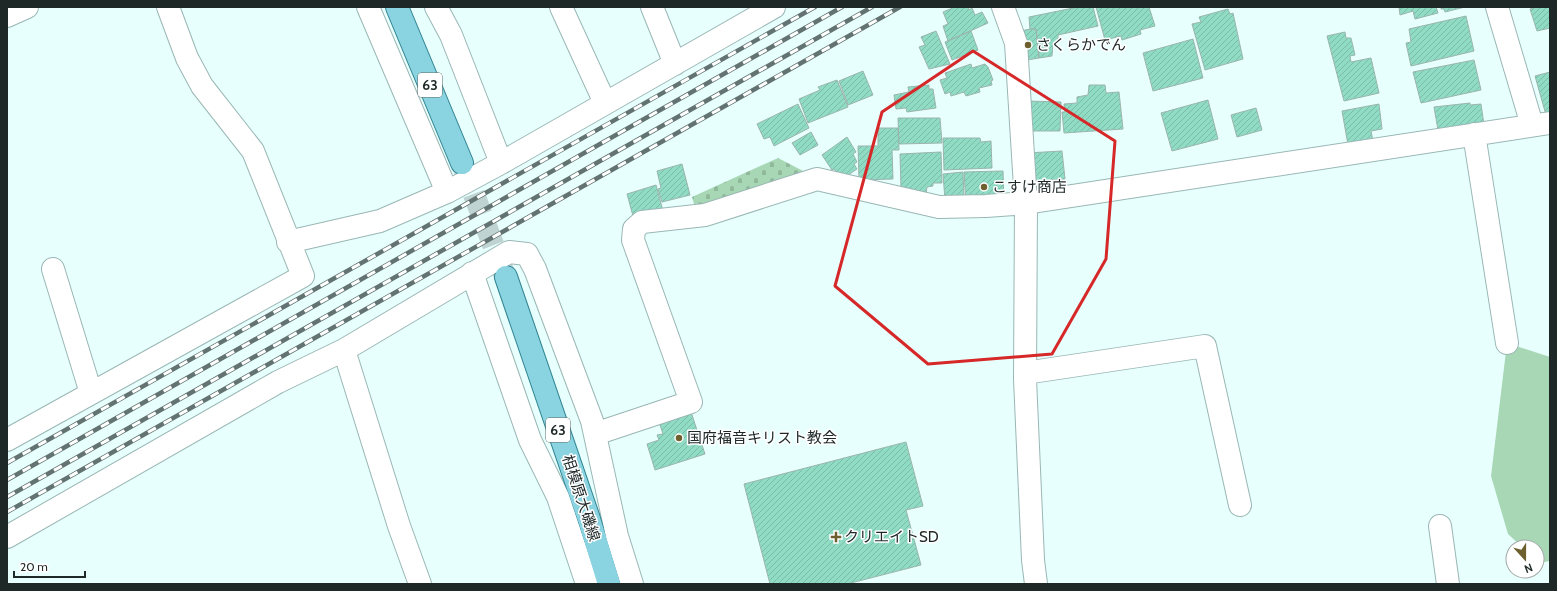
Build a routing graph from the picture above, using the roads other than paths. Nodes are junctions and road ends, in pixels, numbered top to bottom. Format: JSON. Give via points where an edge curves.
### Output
{"nodes":[{"id":1,"x":27,"y":7,"type":"edge"},
{"id":2,"x":168,"y":7,"type":"edge"},
{"id":3,"x":368,"y":7,"type":"edge"},
{"id":4,"x":397,"y":7,"type":"edge"},
{"id":5,"x":436,"y":7,"type":"edge"},
{"id":6,"x":561,"y":7,"type":"edge"},
{"id":7,"x":652,"y":7,"type":"edge"},
{"id":8,"x":774,"y":7,"type":"edge"},
{"id":9,"x":1003,"y":7,"type":"edge"},
{"id":10,"x":1497,"y":7,"type":"edge"},
{"id":11,"x":7,"y":16,"type":"edge"},
{"id":12,"x":674,"y":64,"type":"junction"},
{"id":13,"x":605,"y":103,"type":"junction"},
{"id":14,"x":1541,"y":124,"type":"edge"},
{"id":15,"x":1474,"y":134,"type":"junction"},
{"id":16,"x":462,"y":163,"type":"tunnel mouth"},
{"id":17,"x":501,"y":163,"type":"junction"},
{"id":18,"x":447,"y":192,"type":"junction"},
{"id":19,"x":1026,"y":202,"type":"junction"},
{"id":20,"x":288,"y":242,"type":"junction"},
{"id":21,"x":53,"y":269,"type":"dead end"},
{"id":22,"x":472,"y":273,"type":"junction"},
{"id":23,"x":506,"y":277,"type":"tunnel mouth"},
{"id":24,"x":1507,"y":343,"type":"dead end"},
{"id":25,"x":344,"y":350,"type":"junction"},
{"id":26,"x":1025,"y":373,"type":"junction"},
{"id":27,"x":91,"y":393,"type":"junction"},
{"id":28,"x":595,"y":434,"type":"junction"},
{"id":29,"x":7,"y":440,"type":"edge"},
{"id":30,"x":1240,"y":505,"type":"dead end"},
{"id":31,"x":1440,"y":526,"type":"dead end"},
{"id":32,"x":7,"y":537,"type":"edge"},
{"id":33,"x":420,"y":584,"type":"edge"},
{"id":34,"x":587,"y":584,"type":"edge"},
{"id":35,"x":609,"y":584,"type":"edge"},
{"id":36,"x":632,"y":584,"type":"edge"},
{"id":37,"x":1036,"y":584,"type":"edge"},
{"id":38,"x":1448,"y":584,"type":"edge"}],
"edges":[{"from":1,"to":11,"type":"street"},
{"from":2,"to":20,"type":"street","via":[[187,58],[202,86],[252,151]]},
{"from":3,"to":18,"type":"street"},
{"from":4,"to":16,"type":"main road","number":"63"},
{"from":5,"to":17,"type":"street","via":[[451,35]]},
{"from":6,"to":13,"type":"street"},
{"from":7,"to":12,"type":"street"},
{"from":8,"to":12,"type":"street"},
{"from":9,"to":19,"type":"street","via":[[1016,43]]},
{"from":10,"to":14,"type":"street"},
{"from":12,"to":13,"type":"street"},
{"from":13,"to":17,"type":"street"},
{"from":14,"to":15,"type":"street"},
{"from":15,"to":19,"type":"street"},
{"from":15,"to":24,"type":"street"},
{"from":17,"to":18,"type":"street"},
{"from":18,"to":20,"type":"street","via":[[380,220]]},
{"from":19,"to":26,"type":"street"},
{"from":19,"to":28,"type":"street","via":[[939,208],[817,179],[705,215],[642,222],[634,229],[633,240],[691,402]]},
{"from":20,"to":27,"type":"street","via":[[302,276]]},
{"from":21,"to":27,"type":"street"},
{"from":22,"to":25,"type":"street"},
{"from":22,"to":28,"type":"street","via":[[509,252],[527,254],[535,268],[579,384]]},
{"from":22,"to":34,"type":"street","via":[[530,440],[558,497]]},
{"from":23,"to":35,"type":"main road","name":"相模原大磯線","number":"63"},
{"from":25,"to":32,"type":"street","via":[[278,382]]},
{"from":25,"to":33,"type":"street","via":[[399,526]]},
{"from":26,"to":30,"type":"street","via":[[1205,346]]},
{"from":26,"to":37,"type":"street"},
{"from":27,"to":29,"type":"street"},
{"from":28,"to":36,"type":"street","via":[[618,536]]},
{"from":31,"to":38,"type":"street"}]}
